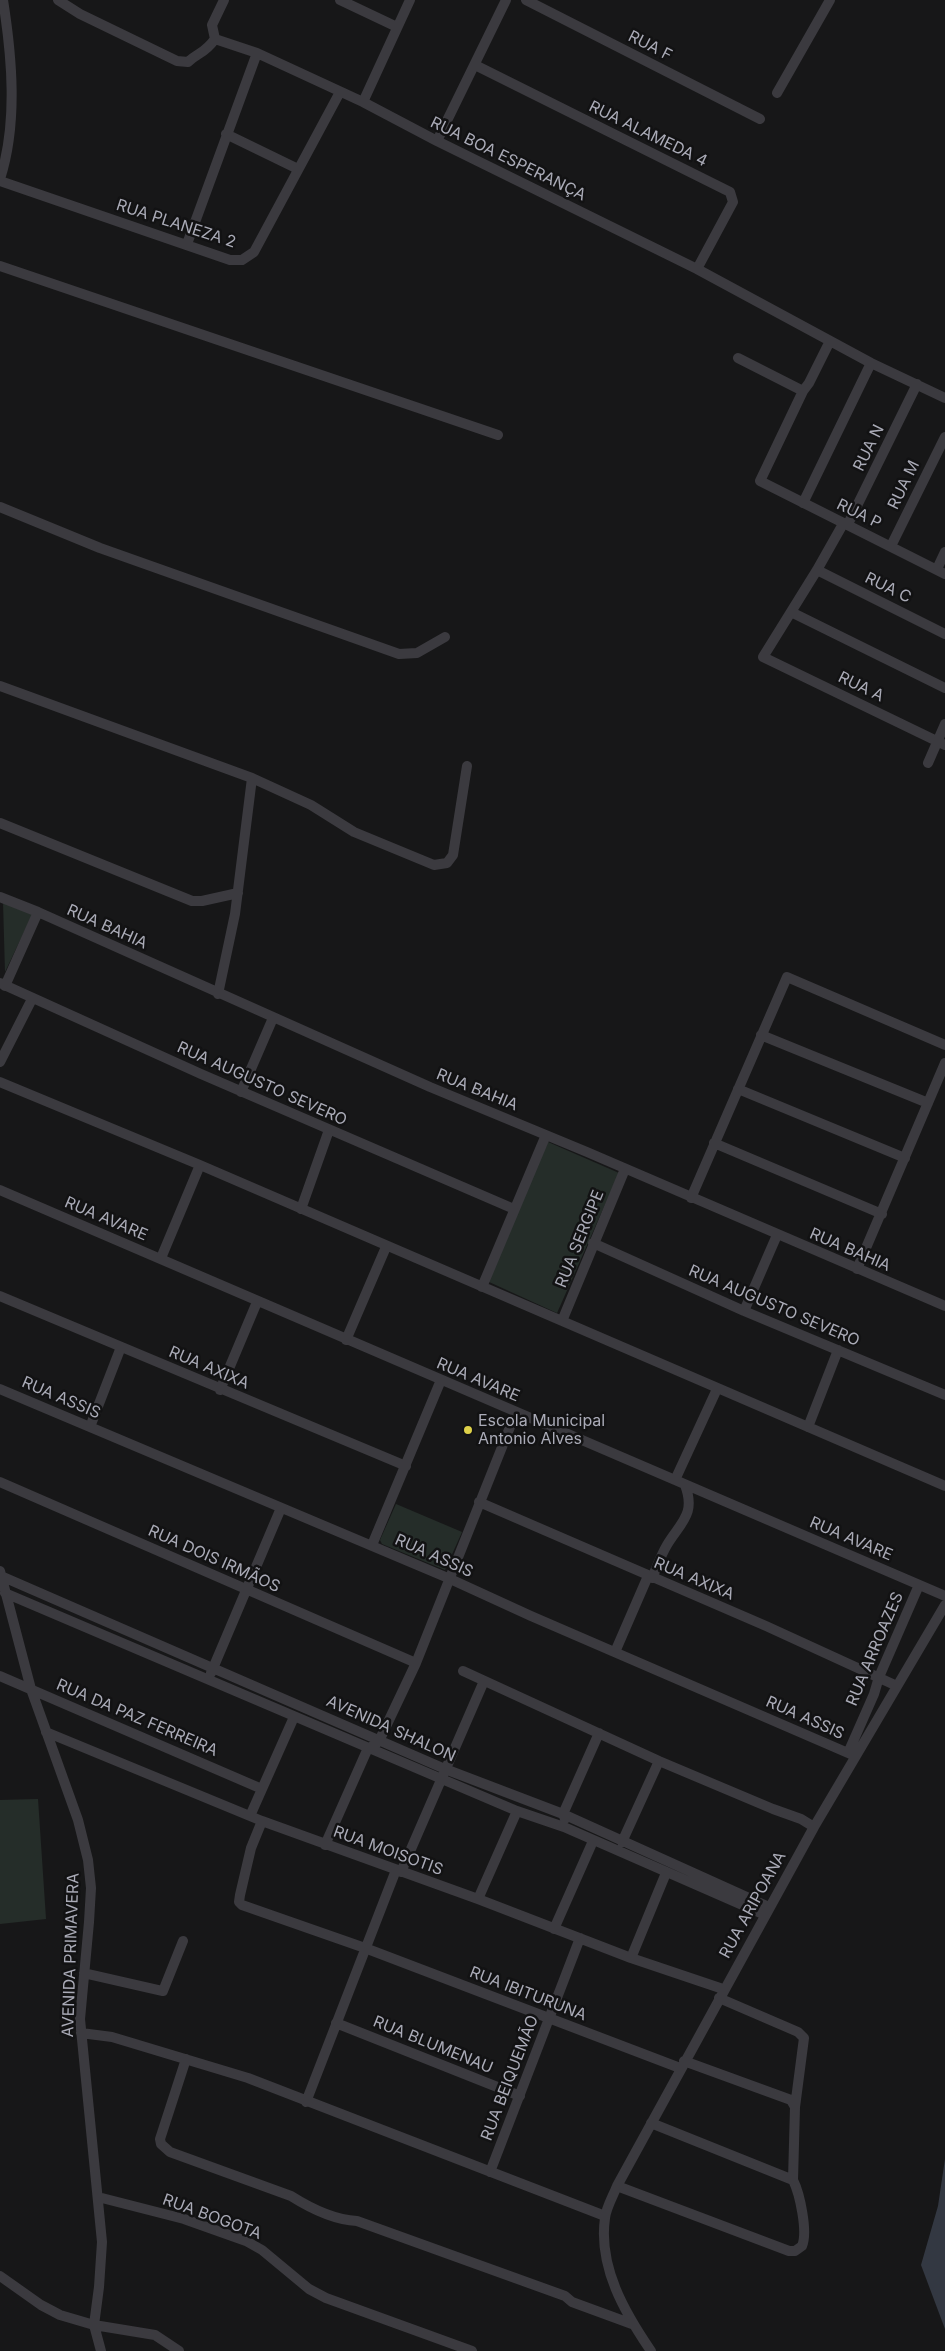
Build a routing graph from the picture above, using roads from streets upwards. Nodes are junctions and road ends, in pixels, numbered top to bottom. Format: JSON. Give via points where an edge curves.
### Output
{"nodes":[{"id":1,"x":3,"y":0,"type":"edge"},
{"id":2,"x":58,"y":0,"type":"edge"},
{"id":3,"x":224,"y":0,"type":"edge"},
{"id":4,"x":340,"y":0,"type":"edge"},
{"id":5,"x":410,"y":0,"type":"edge"},
{"id":6,"x":506,"y":0,"type":"edge"},
{"id":7,"x":526,"y":0,"type":"edge"},
{"id":8,"x":830,"y":0,"type":"edge"},
{"id":9,"x":397,"y":27,"type":"junction"},
{"id":10,"x":215,"y":39,"type":"junction"},
{"id":11,"x":257,"y":53,"type":"junction"},
{"id":12,"x":475,"y":65,"type":"junction"},
{"id":13,"x":340,"y":92,"type":"junction"},
{"id":14,"x":777,"y":93,"type":"dead end"},
{"id":15,"x":362,"y":102,"type":"junction"},
{"id":16,"x":760,"y":119,"type":"dead end"},
{"id":17,"x":226,"y":134,"type":"junction"},
{"id":18,"x":437,"y":141,"type":"junction"},
{"id":19,"x":298,"y":169,"type":"junction"},
{"id":20,"x":0,"y":180,"type":"edge"},
{"id":21,"x":186,"y":244,"type":"junction"},
{"id":22,"x":0,"y":266,"type":"edge"},
{"id":23,"x":697,"y":269,"type":"junction"},
{"id":24,"x":830,"y":341,"type":"junction"},
{"id":25,"x":738,"y":358,"type":"dead end"},
{"id":26,"x":871,"y":363,"type":"junction"},
{"id":27,"x":917,"y":384,"type":"junction"},
{"id":28,"x":803,"y":391,"type":"junction"},
{"id":29,"x":945,"y":398,"type":"edge"},
{"id":30,"x":498,"y":434,"type":"dead end"},
{"id":31,"x":945,"y":437,"type":"edge"},
{"id":32,"x":803,"y":503,"type":"junction"},
{"id":33,"x":0,"y":507,"type":"edge"},
{"id":34,"x":846,"y":524,"type":"junction"},
{"id":35,"x":891,"y":546,"type":"junction"},
{"id":36,"x":945,"y":552,"type":"edge"},
{"id":37,"x":818,"y":570,"type":"junction"},
{"id":38,"x":941,"y":572,"type":"edge"},
{"id":39,"x":791,"y":612,"type":"junction"},
{"id":40,"x":945,"y":634,"type":"edge"},
{"id":41,"x":445,"y":637,"type":"dead end"},
{"id":42,"x":763,"y":657,"type":"joint"},
{"id":43,"x":0,"y":686,"type":"edge"},
{"id":44,"x":945,"y":688,"type":"edge"},
{"id":45,"x":945,"y":724,"type":"edge"},
{"id":46,"x":941,"y":742,"type":"edge"},
{"id":47,"x":928,"y":763,"type":"dead end"},
{"id":48,"x":467,"y":766,"type":"dead end"},
{"id":49,"x":252,"y":778,"type":"junction"},
{"id":50,"x":0,"y":823,"type":"edge"},
{"id":51,"x":238,"y":893,"type":"junction"},
{"id":52,"x":0,"y":897,"type":"edge"},
{"id":53,"x":38,"y":912,"type":"junction"},
{"id":54,"x":3,"y":985,"type":"edge"},
{"id":55,"x":218,"y":994,"type":"junction"},
{"id":56,"x":32,"y":999,"type":"junction"},
{"id":57,"x":273,"y":1018,"type":"junction"},
{"id":58,"x":762,"y":1035,"type":"junction"},
{"id":59,"x":945,"y":1045,"type":"edge"},
{"id":60,"x":0,"y":1062,"type":"edge"},
{"id":61,"x":945,"y":1062,"type":"edge"},
{"id":62,"x":0,"y":1082,"type":"edge"},
{"id":63,"x":738,"y":1089,"type":"junction"},
{"id":64,"x":241,"y":1092,"type":"junction"},
{"id":65,"x":928,"y":1103,"type":"junction"},
{"id":66,"x":329,"y":1130,"type":"junction"},
{"id":67,"x":546,"y":1135,"type":"junction"},
{"id":68,"x":714,"y":1143,"type":"junction"},
{"id":69,"x":905,"y":1158,"type":"junction"},
{"id":70,"x":200,"y":1165,"type":"junction"},
{"id":71,"x":625,"y":1169,"type":"junction"},
{"id":72,"x":0,"y":1190,"type":"edge"},
{"id":73,"x":691,"y":1198,"type":"junction"},
{"id":74,"x":301,"y":1209,"type":"junction"},
{"id":75,"x":514,"y":1209,"type":"junction"},
{"id":76,"x":882,"y":1214,"type":"junction"},
{"id":77,"x":777,"y":1235,"type":"junction"},
{"id":78,"x":593,"y":1243,"type":"junction"},
{"id":79,"x":386,"y":1247,"type":"junction"},
{"id":80,"x":161,"y":1258,"type":"junction"},
{"id":81,"x":857,"y":1269,"type":"junction"},
{"id":82,"x":482,"y":1287,"type":"junction"},
{"id":83,"x":1,"y":1299,"type":"edge"},
{"id":84,"x":257,"y":1302,"type":"junction"},
{"id":85,"x":945,"y":1306,"type":"edge"},
{"id":86,"x":744,"y":1311,"type":"junction"},
{"id":87,"x":562,"y":1321,"type":"junction"},
{"id":88,"x":346,"y":1340,"type":"junction"},
{"id":89,"x":122,"y":1347,"type":"junction"},
{"id":90,"x":838,"y":1350,"type":"junction"},
{"id":91,"x":441,"y":1380,"type":"junction"},
{"id":92,"x":717,"y":1388,"type":"junction"},
{"id":93,"x":0,"y":1389,"type":"edge"},
{"id":94,"x":220,"y":1390,"type":"junction"},
{"id":95,"x":945,"y":1395,"type":"edge"},
{"id":96,"x":516,"y":1412,"type":"junction"},
{"id":97,"x":90,"y":1427,"type":"junction"},
{"id":98,"x":808,"y":1427,"type":"junction"},
{"id":99,"x":406,"y":1466,"type":"junction"},
{"id":100,"x":675,"y":1480,"type":"junction"},
{"id":101,"x":0,"y":1482,"type":"edge"},
{"id":102,"x":685,"y":1484,"type":"junction"},
{"id":103,"x":945,"y":1486,"type":"edge"},
{"id":104,"x":479,"y":1502,"type":"junction"},
{"id":105,"x":281,"y":1508,"type":"junction"},
{"id":106,"x":372,"y":1545,"type":"junction"},
{"id":107,"x":0,"y":1574,"type":"edge"},
{"id":108,"x":650,"y":1577,"type":"junction"},
{"id":109,"x":448,"y":1578,"type":"junction"},
{"id":110,"x":919,"y":1585,"type":"junction"},
{"id":111,"x":247,"y":1590,"type":"junction"},
{"id":112,"x":5,"y":1593,"type":"junction"},
{"id":113,"x":945,"y":1596,"type":"edge"},
{"id":114,"x":945,"y":1605,"type":"edge"},
{"id":115,"x":615,"y":1652,"type":"junction"},
{"id":116,"x":416,"y":1663,"type":"junction"},
{"id":117,"x":214,"y":1667,"type":"junction"},
{"id":118,"x":463,"y":1671,"type":"dead end"},
{"id":119,"x":0,"y":1676,"type":"edge"},
{"id":120,"x":878,"y":1677,"type":"junction"},
{"id":121,"x":209,"y":1679,"type":"junction"},
{"id":122,"x":240,"y":1680,"type":"junction"},
{"id":123,"x":484,"y":1681,"type":"junction"},
{"id":124,"x":897,"y":1686,"type":"junction"},
{"id":125,"x":31,"y":1689,"type":"junction"},
{"id":126,"x":235,"y":1690,"type":"junction"},
{"id":127,"x":294,"y":1717,"type":"junction"},
{"id":128,"x":46,"y":1732,"type":"junction"},
{"id":129,"x":599,"y":1733,"type":"junction"},
{"id":130,"x":380,"y":1739,"type":"junction"},
{"id":131,"x":368,"y":1748,"type":"junction"},
{"id":132,"x":851,"y":1755,"type":"junction"},
{"id":133,"x":659,"y":1761,"type":"junction"},
{"id":134,"x":443,"y":1774,"type":"junction"},
{"id":135,"x":482,"y":1784,"type":"junction"},
{"id":136,"x":262,"y":1789,"type":"junction"},
{"id":137,"x":478,"y":1794,"type":"junction"},
{"id":138,"x":517,"y":1811,"type":"junction"},
{"id":139,"x":562,"y":1814,"type":"junction"},
{"id":140,"x":250,"y":1816,"type":"junction"},
{"id":141,"x":262,"y":1821,"type":"junction"},
{"id":142,"x":564,"y":1827,"type":"junction"},
{"id":143,"x":814,"y":1827,"type":"junction"},
{"id":144,"x":606,"y":1835,"type":"junction"},
{"id":145,"x":622,"y":1842,"type":"junction"},
{"id":146,"x":597,"y":1843,"type":"junction"},
{"id":147,"x":325,"y":1845,"type":"junction"},
{"id":148,"x":658,"y":1858,"type":"junction"},
{"id":149,"x":654,"y":1868,"type":"junction"},
{"id":150,"x":398,"y":1871,"type":"junction"},
{"id":151,"x":666,"y":1874,"type":"junction"},
{"id":152,"x":478,"y":1899,"type":"junction"},
{"id":153,"x":767,"y":1911,"type":"junction"},
{"id":154,"x":554,"y":1929,"type":"junction"},
{"id":155,"x":580,"y":1938,"type":"junction"},
{"id":156,"x":183,"y":1941,"type":"dead end"},
{"id":157,"x":365,"y":1948,"type":"junction"},
{"id":158,"x":631,"y":1958,"type":"junction"},
{"id":159,"x":84,"y":1973,"type":"junction"},
{"id":160,"x":721,"y":1994,"type":"junction"},
{"id":161,"x":549,"y":2019,"type":"junction"},
{"id":162,"x":336,"y":2023,"type":"junction"},
{"id":163,"x":81,"y":2033,"type":"junction"},
{"id":164,"x":186,"y":2059,"type":"junction"},
{"id":165,"x":682,"y":2064,"type":"junction"},
{"id":166,"x":520,"y":2096,"type":"junction"},
{"id":167,"x":306,"y":2102,"type":"junction"},
{"id":168,"x":795,"y":2107,"type":"junction"},
{"id":169,"x":651,"y":2123,"type":"junction"},
{"id":170,"x":490,"y":2172,"type":"junction"},
{"id":171,"x":793,"y":2180,"type":"junction"},
{"id":172,"x":617,"y":2186,"type":"junction"},
{"id":173,"x":98,"y":2197,"type":"junction"},
{"id":174,"x":605,"y":2216,"type":"junction"},
{"id":175,"x":0,"y":2276,"type":"edge"},
{"id":176,"x":632,"y":2324,"type":"junction"},
{"id":177,"x":94,"y":2326,"type":"junction"},
{"id":178,"x":101,"y":2351,"type":"edge"},
{"id":179,"x":179,"y":2351,"type":"edge"},
{"id":180,"x":472,"y":2351,"type":"edge"},
{"id":181,"x":651,"y":2351,"type":"edge"}],
"edges":[{"from":1,"to":20,"type":"street","via":[[10,57],[10,114],[7,158]]},
{"from":2,"to":10,"type":"street","via":[[177,61],[188,62],[206,52]]},
{"from":3,"to":10,"type":"street","via":[[212,25]]},
{"from":4,"to":9,"type":"street"},
{"from":5,"to":9,"type":"street"},
{"from":6,"to":12,"type":"street"},
{"from":7,"to":16,"type":"street","name":"RUA F"},
{"from":8,"to":14,"type":"street"},
{"from":9,"to":15,"type":"street"},
{"from":10,"to":11,"type":"street","name":"RUA BOA ESPERANÇA"},
{"from":11,"to":13,"type":"street","name":"RUA BOA ESPERANÇA"},
{"from":11,"to":17,"type":"street"},
{"from":12,"to":18,"type":"street"},
{"from":12,"to":23,"type":"street","name":"RUA ALAMEDA 4","via":[[730,192],[733,202]]},
{"from":13,"to":15,"type":"street","name":"RUA BOA ESPERANÇA"},
{"from":13,"to":19,"type":"street","name":"RUA PLANEZA 2"},
{"from":15,"to":18,"type":"street","name":"RUA BOA ESPERANÇA"},
{"from":17,"to":19,"type":"street"},
{"from":17,"to":21,"type":"street"},
{"from":18,"to":23,"type":"street","name":"RUA BOA ESPERANÇA"},
{"from":19,"to":21,"type":"street","name":"RUA PLANEZA 2","via":[[249,258],[230,260]]},
{"from":20,"to":21,"type":"street","name":"RUA PLANEZA 2"},
{"from":22,"to":30,"type":"street"},
{"from":23,"to":24,"type":"street","name":"RUA BOA ESPERANÇA"},
{"from":24,"to":26,"type":"street","name":"RUA BOA ESPERANÇA"},
{"from":24,"to":28,"type":"street"},
{"from":25,"to":28,"type":"street"},
{"from":26,"to":27,"type":"street","name":"RUA BOA ESPERANÇA"},
{"from":26,"to":32,"type":"street"},
{"from":27,"to":29,"type":"street","name":"RUA BOA ESPERANÇA"},
{"from":27,"to":34,"type":"street","name":"RUA N"},
{"from":28,"to":32,"type":"street","name":"RUA P","via":[[760,482]]},
{"from":31,"to":35,"type":"street","name":"RUA M"},
{"from":32,"to":34,"type":"street","name":"RUA P"},
{"from":33,"to":41,"type":"street","via":[[100,548],[399,654],[417,653]]},
{"from":34,"to":35,"type":"street","name":"RUA P"},
{"from":34,"to":37,"type":"street","name":"RUA N"},
{"from":35,"to":38,"type":"street","name":"RUA P"},
{"from":36,"to":38,"type":"street"},
{"from":37,"to":39,"type":"street","name":"RUA N"},
{"from":37,"to":40,"type":"street","name":"RUA C"},
{"from":39,"to":42,"type":"street","name":"RUA N"},
{"from":39,"to":44,"type":"street"},
{"from":42,"to":46,"type":"street","name":"RUA A"},
{"from":43,"to":49,"type":"street"},
{"from":45,"to":46,"type":"street"},
{"from":46,"to":47,"type":"street"},
{"from":48,"to":49,"type":"street","via":[[454,851],[443,865],[425,863],[354,832],[311,805]]},
{"from":49,"to":51,"type":"street"},
{"from":50,"to":51,"type":"street","via":[[192,902]]},
{"from":51,"to":55,"type":"street"},
{"from":52,"to":53,"type":"street","name":"RUA BAHIA"},
{"from":53,"to":54,"type":"street"},
{"from":53,"to":55,"type":"street","name":"RUA BAHIA"},
{"from":54,"to":56,"type":"street","name":"RUA AUGUSTO SEVERO"},
{"from":55,"to":57,"type":"street","name":"RUA BAHIA"},
{"from":56,"to":60,"type":"street"},
{"from":56,"to":64,"type":"street","name":"RUA AUGUSTO SEVERO"},
{"from":57,"to":64,"type":"street"},
{"from":57,"to":67,"type":"street","name":"RUA BAHIA"},
{"from":58,"to":59,"type":"street","via":[[786,977]]},
{"from":58,"to":63,"type":"street"},
{"from":58,"to":65,"type":"street"},
{"from":61,"to":65,"type":"street"},
{"from":62,"to":70,"type":"street"},
{"from":63,"to":68,"type":"street"},
{"from":63,"to":69,"type":"street"},
{"from":64,"to":66,"type":"street","name":"RUA AUGUSTO SEVERO"},
{"from":65,"to":69,"type":"street"},
{"from":66,"to":74,"type":"street"},
{"from":66,"to":75,"type":"street","name":"RUA AUGUSTO SEVERO"},
{"from":67,"to":71,"type":"street","name":"RUA BAHIA"},
{"from":67,"to":75,"type":"street"},
{"from":68,"to":73,"type":"street"},
{"from":68,"to":76,"type":"street"},
{"from":69,"to":76,"type":"street"},
{"from":70,"to":74,"type":"street"},
{"from":70,"to":80,"type":"street"},
{"from":71,"to":73,"type":"street","name":"RUA BAHIA"},
{"from":71,"to":78,"type":"street","name":"RUA SERGIPE"},
{"from":72,"to":80,"type":"street","name":"RUA AVARE"},
{"from":73,"to":77,"type":"street","name":"RUA BAHIA"},
{"from":74,"to":79,"type":"street"},
{"from":75,"to":82,"type":"street"},
{"from":76,"to":81,"type":"street"},
{"from":77,"to":81,"type":"street","name":"RUA BAHIA"},
{"from":77,"to":86,"type":"street"},
{"from":78,"to":86,"type":"street","name":"RUA AUGUSTO SEVERO"},
{"from":78,"to":87,"type":"street","name":"RUA SERGIPE"},
{"from":79,"to":82,"type":"street"},
{"from":79,"to":88,"type":"street"},
{"from":80,"to":84,"type":"street","name":"RUA AVARE"},
{"from":81,"to":85,"type":"street","name":"RUA BAHIA"},
{"from":82,"to":87,"type":"street"},
{"from":83,"to":89,"type":"street","name":"RUA AXIXA"},
{"from":84,"to":88,"type":"street","name":"RUA AVARE"},
{"from":84,"to":94,"type":"street"},
{"from":86,"to":90,"type":"street","name":"RUA AUGUSTO SEVERO"},
{"from":87,"to":92,"type":"street"},
{"from":88,"to":91,"type":"street","name":"RUA AVARE"},
{"from":89,"to":94,"type":"street","name":"RUA AXIXA"},
{"from":89,"to":97,"type":"street"},
{"from":90,"to":95,"type":"street","name":"RUA AUGUSTO SEVERO"},
{"from":90,"to":98,"type":"street"},
{"from":91,"to":96,"type":"street","name":"RUA AVARE"},
{"from":91,"to":99,"type":"street"},
{"from":92,"to":98,"type":"street"},
{"from":92,"to":100,"type":"street"},
{"from":93,"to":97,"type":"street","name":"RUA ASSIS"},
{"from":94,"to":99,"type":"street","name":"RUA AXIXA"},
{"from":96,"to":100,"type":"street","name":"RUA AVARE"},
{"from":96,"to":104,"type":"street"},
{"from":97,"to":105,"type":"street","name":"RUA ASSIS"},
{"from":98,"to":103,"type":"street"},
{"from":99,"to":106,"type":"street"},
{"from":100,"to":102,"type":"street","name":"RUA AVARE"},
{"from":101,"to":111,"type":"street","name":"RUA DOIS IRMÃOS"},
{"from":102,"to":108,"type":"street","via":[[690,1500],[688,1513]]},
{"from":102,"to":110,"type":"street","name":"RUA AVARE"},
{"from":104,"to":108,"type":"street","name":"RUA AXIXA"},
{"from":104,"to":109,"type":"street"},
{"from":105,"to":106,"type":"street","name":"RUA ASSIS"},
{"from":105,"to":111,"type":"street"},
{"from":106,"to":109,"type":"street","name":"RUA ASSIS"},
{"from":107,"to":112,"type":"street","name":"AVENIDA PRIMAVERA"},
{"from":107,"to":117,"type":"street","name":"AVENIDA SHALON"},
{"from":108,"to":115,"type":"street"},
{"from":108,"to":120,"type":"street","name":"RUA AXIXA"},
{"from":109,"to":115,"type":"street","name":"RUA ASSIS"},
{"from":109,"to":116,"type":"street"},
{"from":110,"to":113,"type":"street","name":"RUA AVARE"},
{"from":110,"to":120,"type":"street","name":"RUA ARROAZES"},
{"from":111,"to":116,"type":"street","name":"RUA DOIS IRMÃOS"},
{"from":111,"to":117,"type":"street"},
{"from":112,"to":121,"type":"street","name":"AVENIDA SHALON"},
{"from":112,"to":125,"type":"street","name":"AVENIDA PRIMAVERA"},
{"from":114,"to":124,"type":"street","name":"RUA ARIPOANA"},
{"from":115,"to":132,"type":"street","name":"RUA ASSIS"},
{"from":116,"to":130,"type":"street"},
{"from":117,"to":121,"type":"street"},
{"from":117,"to":122,"type":"street","name":"AVENIDA SHALON"},
{"from":118,"to":123,"type":"street"},
{"from":119,"to":125,"type":"street","name":"RUA DA PAZ FERREIRA"},
{"from":120,"to":124,"type":"street","name":"RUA AXIXA"},
{"from":120,"to":132,"type":"street","name":"RUA ARROAZES"},
{"from":121,"to":126,"type":"street","name":"AVENIDA SHALON"},
{"from":122,"to":126,"type":"street"},
{"from":122,"to":130,"type":"street","name":"AVENIDA SHALON"},
{"from":123,"to":129,"type":"street"},
{"from":123,"to":134,"type":"street"},
{"from":124,"to":132,"type":"street","name":"RUA ARIPOANA"},
{"from":125,"to":128,"type":"street","name":"AVENIDA PRIMAVERA"},
{"from":125,"to":136,"type":"street","name":"RUA DA PAZ FERREIRA"},
{"from":126,"to":127,"type":"street","name":"AVENIDA SHALON"},
{"from":127,"to":131,"type":"street","name":"AVENIDA SHALON"},
{"from":127,"to":136,"type":"street"},
{"from":128,"to":140,"type":"street","name":"RUA MOISOTIS"},
{"from":128,"to":159,"type":"street","name":"AVENIDA PRIMAVERA","via":[[78,1820],[88,1860],[91,1888]]},
{"from":129,"to":133,"type":"street"},
{"from":129,"to":139,"type":"street"},
{"from":130,"to":131,"type":"street"},
{"from":130,"to":134,"type":"street","name":"AVENIDA SHALON"},
{"from":131,"to":134,"type":"street","name":"AVENIDA SHALON"},
{"from":131,"to":147,"type":"street"},
{"from":132,"to":143,"type":"street","name":"RUA ARIPOANA"},
{"from":133,"to":143,"type":"street"},
{"from":133,"to":145,"type":"street"},
{"from":134,"to":135,"type":"street","name":"AVENIDA SHALON"},
{"from":134,"to":137,"type":"street","name":"AVENIDA SHALON"},
{"from":134,"to":150,"type":"street"},
{"from":135,"to":137,"type":"street"},
{"from":135,"to":139,"type":"street","name":"AVENIDA SHALON"},
{"from":136,"to":140,"type":"street"},
{"from":137,"to":138,"type":"street","name":"AVENIDA SHALON"},
{"from":138,"to":142,"type":"street","name":"AVENIDA SHALON"},
{"from":138,"to":152,"type":"street"},
{"from":139,"to":142,"type":"street","via":[[566,1821]]},
{"from":139,"to":144,"type":"street","name":"AVENIDA SHALON"},
{"from":140,"to":141,"type":"street","name":"RUA MOISOTIS"},
{"from":141,"to":147,"type":"street","name":"RUA MOISOTIS"},
{"from":141,"to":157,"type":"street","name":"RUA IBITURUNA","via":[[252,1848],[240,1904]]},
{"from":142,"to":146,"type":"street","name":"AVENIDA SHALON"},
{"from":143,"to":153,"type":"street","name":"RUA ARIPOANA"},
{"from":144,"to":145,"type":"street","name":"AVENIDA SHALON"},
{"from":144,"to":146,"type":"street"},
{"from":145,"to":148,"type":"street","name":"AVENIDA SHALON"},
{"from":146,"to":149,"type":"street","name":"AVENIDA SHALON"},
{"from":146,"to":154,"type":"street"},
{"from":147,"to":150,"type":"street","name":"RUA MOISOTIS"},
{"from":148,"to":149,"type":"street"},
{"from":148,"to":153,"type":"street","name":"AVENIDA SHALON"},
{"from":149,"to":151,"type":"street","name":"AVENIDA SHALON"},
{"from":150,"to":152,"type":"street","name":"RUA MOISOTIS"},
{"from":150,"to":157,"type":"street"},
{"from":151,"to":153,"type":"street","name":"AVENIDA SHALON"},
{"from":151,"to":158,"type":"street"},
{"from":152,"to":154,"type":"street","name":"RUA MOISOTIS"},
{"from":153,"to":160,"type":"street","name":"RUA ARIPOANA"},
{"from":154,"to":155,"type":"street","name":"RUA MOISOTIS"},
{"from":155,"to":158,"type":"street","name":"RUA MOISOTIS"},
{"from":155,"to":161,"type":"street","name":"RUA BEIQUEMÃO"},
{"from":156,"to":159,"type":"street","via":[[163,1991]]},
{"from":157,"to":161,"type":"street","name":"RUA IBITURUNA"},
{"from":157,"to":162,"type":"street"},
{"from":158,"to":160,"type":"street","name":"RUA MOISOTIS"},
{"from":159,"to":163,"type":"street","name":"AVENIDA PRIMAVERA"},
{"from":160,"to":165,"type":"street","name":"RUA ARIPOANA"},
{"from":160,"to":168,"type":"street","name":"RUA MOISOTIS","via":[[804,2038]]},
{"from":161,"to":165,"type":"street","name":"RUA IBITURUNA"},
{"from":161,"to":166,"type":"street","name":"RUA BEIQUEMÃO"},
{"from":162,"to":166,"type":"street","name":"RUA BLUMENAU"},
{"from":162,"to":167,"type":"street"},
{"from":163,"to":164,"type":"street","via":[[112,2037]]},
{"from":163,"to":173,"type":"street","name":"AVENIDA PRIMAVERA"},
{"from":164,"to":167,"type":"street","via":[[248,2078]]},
{"from":164,"to":176,"type":"street","via":[[160,2139],[170,2152],[291,2196],[305,2205],[346,2220],[358,2221],[565,2296],[572,2302]]},
{"from":165,"to":168,"type":"street","name":"RUA IBITURUNA","via":[[787,2097]]},
{"from":165,"to":169,"type":"street","name":"RUA ARIPOANA"},
{"from":166,"to":170,"type":"street","name":"RUA BEIQUEMÃO"},
{"from":167,"to":170,"type":"street"},
{"from":168,"to":171,"type":"street"},
{"from":169,"to":171,"type":"street"},
{"from":169,"to":172,"type":"street","name":"RUA ARIPOANA"},
{"from":170,"to":174,"type":"street"},
{"from":171,"to":172,"type":"street","via":[[803,2216],[804,2238],[802,2246],[795,2251]]},
{"from":172,"to":174,"type":"street","name":"RUA ARIPOANA"},
{"from":173,"to":177,"type":"street","name":"AVENIDA PRIMAVERA","via":[[102,2242]]},
{"from":173,"to":180,"type":"street","name":"RUA BOGOTA","via":[[246,2241],[326,2298]]},
{"from":174,"to":176,"type":"street","name":"RUA ARIPOANA","via":[[605,2242],[612,2280]]},
{"from":175,"to":177,"type":"street","via":[[54,2312]]},
{"from":176,"to":181,"type":"street","name":"RUA ARIPOANA"},
{"from":177,"to":178,"type":"street","name":"AVENIDA PRIMAVERA"},
{"from":177,"to":179,"type":"street","via":[[155,2335]]}]}
